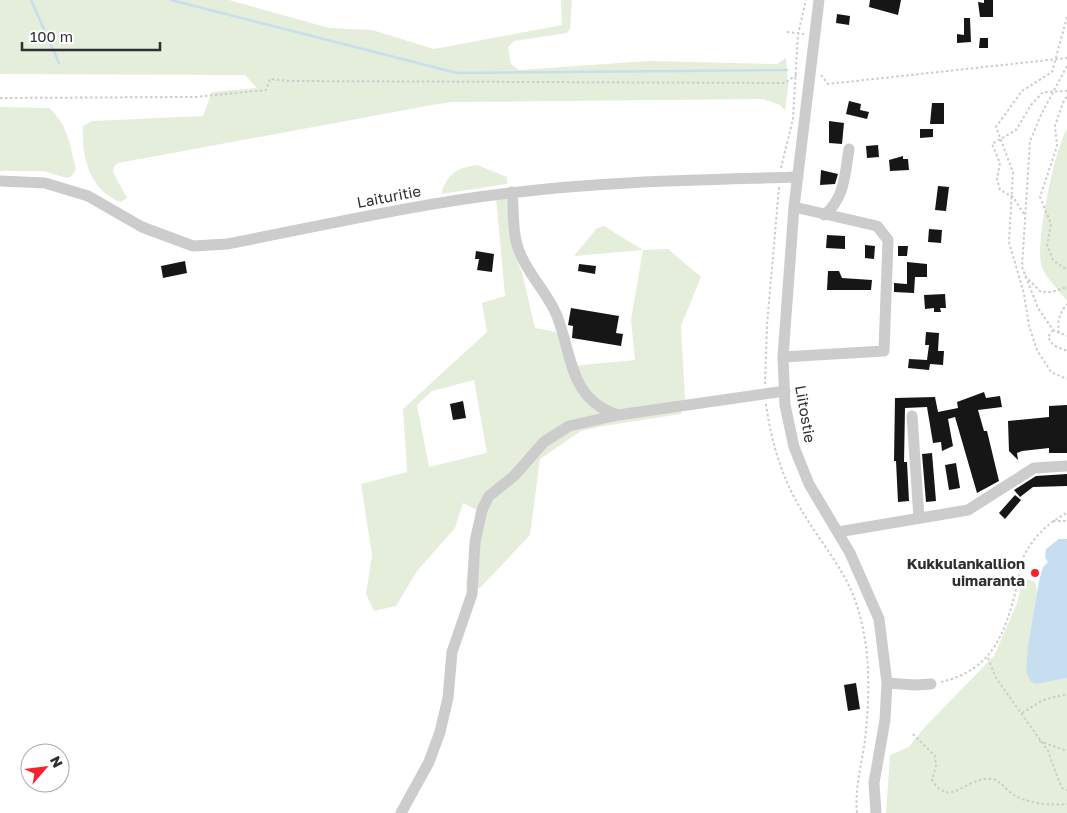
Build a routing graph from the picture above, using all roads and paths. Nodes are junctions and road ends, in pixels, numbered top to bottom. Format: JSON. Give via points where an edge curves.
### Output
{"nodes":[{"id":1,"x":806,"y":0,"type":"edge"},
{"id":2,"x":819,"y":0,"type":"edge"},
{"id":3,"x":1067,"y":16,"type":"edge"},
{"id":4,"x":787,"y":32,"type":"dead end"},
{"id":5,"x":798,"y":34,"type":"junction"},
{"id":6,"x":1055,"y":58,"type":"junction"},
{"id":7,"x":1067,"y":58,"type":"edge"},
{"id":8,"x":1067,"y":66,"type":"edge"},
{"id":9,"x":795,"y":77,"type":"junction"},
{"id":10,"x":828,"y":84,"type":"dead end"},
{"id":11,"x":1054,"y":90,"type":"junction"},
{"id":12,"x":1067,"y":91,"type":"edge"},
{"id":13,"x":1067,"y":96,"type":"edge"},
{"id":14,"x":0,"y":98,"type":"edge"},
{"id":15,"x":1000,"y":141,"type":"junction"},
{"id":16,"x":849,"y":149,"type":"dead end"},
{"id":17,"x":780,"y":177,"type":"junction"},
{"id":18,"x":798,"y":177,"type":"junction"},
{"id":19,"x":0,"y":181,"type":"edge"},
{"id":20,"x":512,"y":192,"type":"junction"},
{"id":21,"x":1013,"y":197,"type":"junction"},
{"id":22,"x":794,"y":207,"type":"junction"},
{"id":23,"x":1024,"y":214,"type":"junction"},
{"id":24,"x":824,"y":215,"type":"junction"},
{"id":25,"x":1067,"y":270,"type":"edge"},
{"id":26,"x":1024,"y":275,"type":"junction"},
{"id":27,"x":1067,"y":287,"type":"edge"},
{"id":28,"x":1067,"y":304,"type":"edge"},
{"id":29,"x":1053,"y":330,"type":"junction"},
{"id":30,"x":1060,"y":333,"type":"junction"},
{"id":31,"x":1067,"y":336,"type":"edge"},
{"id":32,"x":1067,"y":351,"type":"edge"},
{"id":33,"x":783,"y":358,"type":"junction"},
{"id":34,"x":1067,"y":379,"type":"edge"},
{"id":35,"x":784,"y":392,"type":"junction"},
{"id":36,"x":765,"y":395,"type":"junction"},
{"id":37,"x":618,"y":415,"type":"junction"},
{"id":38,"x":912,"y":416,"type":"dead end"},
{"id":39,"x":1067,"y":466,"type":"edge"},
{"id":40,"x":1067,"y":513,"type":"edge"},
{"id":41,"x":919,"y":518,"type":"junction"},
{"id":42,"x":1052,"y":521,"type":"junction"},
{"id":43,"x":1067,"y":521,"type":"edge"},
{"id":44,"x":838,"y":532,"type":"junction"},
{"id":45,"x":988,"y":658,"type":"junction"},
{"id":46,"x":886,"y":683,"type":"junction"},
{"id":47,"x":931,"y":684,"type":"joint"},
{"id":48,"x":1067,"y":694,"type":"edge"},
{"id":49,"x":1022,"y":713,"type":"junction"},
{"id":50,"x":913,"y":734,"type":"dead end"},
{"id":51,"x":1039,"y":741,"type":"junction"},
{"id":52,"x":1067,"y":751,"type":"edge"},
{"id":53,"x":1067,"y":790,"type":"edge"},
{"id":54,"x":1067,"y":804,"type":"edge"},
{"id":55,"x":402,"y":813,"type":"edge"},
{"id":56,"x":857,"y":813,"type":"edge"},
{"id":57,"x":876,"y":813,"type":"edge"}],
"edges":[{"from":1,"to":5,"type":"path"},
{"from":2,"to":18,"type":"street","name":"Liitostie"},
{"from":3,"to":6,"type":"path"},
{"from":4,"to":5,"type":"path"},
{"from":5,"to":9,"type":"path"},
{"from":6,"to":7,"type":"path"},
{"from":6,"to":10,"type":"path"},
{"from":6,"to":15,"type":"path","via":[[1052,72],[1022,91],[996,127]]},
{"from":8,"to":11,"type":"path"},
{"from":9,"to":14,"type":"path","via":[[786,83],[270,79],[266,90],[196,97]]},
{"from":9,"to":17,"type":"path","via":[[793,119]]},
{"from":11,"to":12,"type":"path"},
{"from":11,"to":15,"type":"path","via":[[1044,92],[1031,105],[1016,130]]},
{"from":11,"to":23,"type":"path","via":[[1030,141]]},
{"from":13,"to":25,"type":"path","via":[[1055,126],[1057,146],[1040,197],[1051,224],[1047,246],[1053,260]]},
{"from":15,"to":21,"type":"path","via":[[1013,172]]},
{"from":15,"to":21,"type":"path","via":[[992,144],[1000,163],[997,179],[1000,190]]},
{"from":16,"to":24,"type":"street","via":[[841,194],[835,206]]},
{"from":17,"to":18,"type":"street","name":"Laituritie"},
{"from":17,"to":20,"type":"street","name":"Laituritie","via":[[649,181]]},
{"from":17,"to":36,"type":"path","via":[[767,325]]},
{"from":18,"to":22,"type":"street","name":"Liitostie"},
{"from":19,"to":20,"type":"street","name":"Laituritie","via":[[45,184],[88,196],[142,227],[193,246],[227,244],[446,201]]},
{"from":20,"to":37,"type":"street","via":[[520,253],[557,316],[579,386],[590,401]]},
{"from":21,"to":23,"type":"path"},
{"from":21,"to":34,"type":"path","via":[[1009,242],[1024,294],[1029,326],[1037,350],[1051,372]]},
{"from":22,"to":24,"type":"street"},
{"from":22,"to":33,"type":"street","name":"Liitostie"},
{"from":23,"to":26,"type":"path"},
{"from":24,"to":33,"type":"street","via":[[877,226],[888,240],[884,351]]},
{"from":26,"to":27,"type":"path","via":[[1041,292]]},
{"from":26,"to":29,"type":"path","via":[[1038,308]]},
{"from":28,"to":30,"type":"path","via":[[1057,323]]},
{"from":29,"to":30,"type":"path"},
{"from":29,"to":32,"type":"path","via":[[1048,337],[1053,345]]},
{"from":30,"to":31,"type":"path"},
{"from":33,"to":35,"type":"street","name":"Liitostie"},
{"from":35,"to":36,"type":"street"},
{"from":35,"to":44,"type":"street","name":"Liitostie","via":[[794,447],[809,484]]},
{"from":36,"to":37,"type":"street"},
{"from":36,"to":56,"type":"path","via":[[784,477],[840,570],[857,604],[864,632],[869,680]]},
{"from":37,"to":55,"type":"street","via":[[569,426],[544,442],[514,476],[488,496],[475,542],[472,594],[452,652],[448,698],[440,732],[429,762]]},
{"from":38,"to":41,"type":"street"},
{"from":39,"to":41,"type":"street","via":[[1034,468],[968,510]]},
{"from":40,"to":42,"type":"path"},
{"from":41,"to":44,"type":"street"},
{"from":42,"to":43,"type":"path"},
{"from":42,"to":45,"type":"path","via":[[1037,535],[1023,557],[1006,625]]},
{"from":44,"to":46,"type":"street","name":"Liitostie","via":[[879,619]]},
{"from":45,"to":47,"type":"path","via":[[956,678]]},
{"from":45,"to":49,"type":"path","via":[[996,678]]},
{"from":46,"to":47,"type":"street"},
{"from":46,"to":57,"type":"street","name":"Liitostie","via":[[885,720],[874,783]]},
{"from":48,"to":49,"type":"path","via":[[1043,700]]},
{"from":49,"to":51,"type":"path"},
{"from":50,"to":54,"type":"path","via":[[935,756],[932,780],[943,793],[954,793],[980,780],[994,780],[1021,799]]},
{"from":51,"to":52,"type":"path"},
{"from":51,"to":53,"type":"path","via":[[1048,751],[1062,788]]}]}
